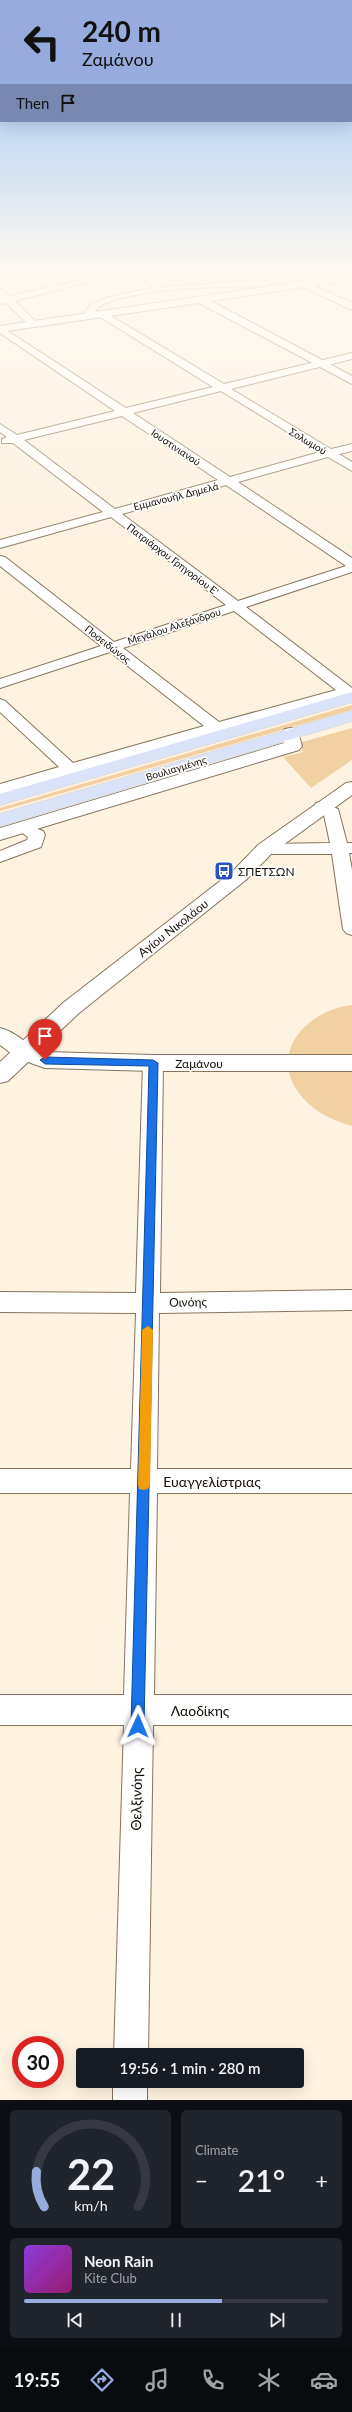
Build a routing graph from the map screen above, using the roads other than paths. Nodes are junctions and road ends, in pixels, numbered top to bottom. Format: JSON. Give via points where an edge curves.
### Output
{"nodes":[{"id":1,"x":63,"y":371,"type":"edge"},
{"id":2,"x":193,"y":371,"type":"edge"},
{"id":3,"x":291,"y":371,"type":"edge"},
{"id":4,"x":333,"y":371,"type":"edge"},
{"id":5,"x":352,"y":381,"type":"edge"},
{"id":6,"x":220,"y":388,"type":"junction"},
{"id":7,"x":124,"y":412,"type":"junction"},
{"id":8,"x":0,"y":427,"type":"edge"},
{"id":9,"x":15,"y":438,"type":"junction"},
{"id":10,"x":0,"y":442,"type":"edge"},
{"id":11,"x":352,"y":447,"type":"edge"},
{"id":12,"x":330,"y":454,"type":"junction"},
{"id":13,"x":352,"y":467,"type":"edge"},
{"id":14,"x":228,"y":483,"type":"junction"},
{"id":15,"x":112,"y":512,"type":"junction"},
{"id":16,"x":0,"y":544,"type":"edge"},
{"id":17,"x":0,"y":560,"type":"edge"},
{"id":18,"x":352,"y":564,"type":"edge"},
{"id":19,"x":352,"y":568,"type":"edge"},
{"id":20,"x":235,"y":606,"type":"junction"},
{"id":21,"x":112,"y":646,"type":"junction"},
{"id":22,"x":0,"y":684,"type":"edge"},
{"id":23,"x":349,"y":694,"type":"edge"},
{"id":24,"x":0,"y":704,"type":"edge"},
{"id":25,"x":352,"y":716,"type":"edge"},
{"id":26,"x":216,"y":728,"type":"junction"},
{"id":27,"x":291,"y":733,"type":"junction"},
{"id":28,"x":196,"y":738,"type":"junction"},
{"id":29,"x":70,"y":769,"type":"junction"},
{"id":30,"x":352,"y":787,"type":"edge"},
{"id":31,"x":6,"y":793,"type":"edge"},
{"id":32,"x":322,"y":807,"type":"junction"},
{"id":33,"x":0,"y":820,"type":"edge"},
{"id":34,"x":23,"y":828,"type":"junction"},
{"id":35,"x":0,"y":834,"type":"edge"},
{"id":36,"x":346,"y":848,"type":"edge"},
{"id":37,"x":265,"y":849,"type":"junction"},
{"id":38,"x":0,"y":857,"type":"edge"},
{"id":39,"x":352,"y":929,"type":"edge"},
{"id":40,"x":0,"y":1035,"type":"edge"},
{"id":41,"x":24,"y":1052,"type":"junction"},
{"id":42,"x":352,"y":1062,"type":"edge"},
{"id":43,"x":153,"y":1063,"type":"junction"},
{"id":44,"x":1,"y":1072,"type":"edge"},
{"id":45,"x":352,"y":1300,"type":"edge"},
{"id":46,"x":0,"y":1302,"type":"edge"},
{"id":47,"x":148,"y":1303,"type":"junction"},
{"id":48,"x":0,"y":1481,"type":"edge"},
{"id":49,"x":144,"y":1481,"type":"junction"},
{"id":50,"x":352,"y":1481,"type":"edge"},
{"id":51,"x":0,"y":1710,"type":"edge"},
{"id":52,"x":138,"y":1710,"type":"junction"},
{"id":53,"x":352,"y":1710,"type":"edge"},
{"id":54,"x":131,"y":2048,"type":"edge"},
{"id":55,"x":130,"y":2088,"type":"edge"},
{"id":56,"x":130,"y":2100,"type":"edge"}],
"edges":[{"from":1,"to":7,"type":"street","name":"Ιουστινιανού"},
{"from":2,"to":6,"type":"street","name":"Σολωμού"},
{"from":3,"to":6,"type":"street"},
{"from":4,"to":5,"type":"street"},
{"from":6,"to":7,"type":"street"},
{"from":6,"to":12,"type":"street","name":"Σολωμού"},
{"from":7,"to":9,"type":"street"},
{"from":7,"to":14,"type":"street","name":"Ιουστινιανού"},
{"from":8,"to":9,"type":"street","name":"Πατριάρχου Γρηγορίου E'"},
{"from":9,"to":10,"type":"street"},
{"from":9,"to":15,"type":"street","name":"Πατριάρχου Γρηγορίου E'"},
{"from":11,"to":12,"type":"street","name":"Εμμανουήλ Δημελά"},
{"from":12,"to":13,"type":"street","name":"Σολωμού"},
{"from":12,"to":14,"type":"street","name":"Εμμανουήλ Δημελά"},
{"from":14,"to":15,"type":"street","name":"Εμμανουήλ Δημελά"},
{"from":14,"to":18,"type":"street","name":"Ιουστινιανού"},
{"from":15,"to":16,"type":"street","name":"Εμμανουήλ Δημελά"},
{"from":15,"to":20,"type":"street","name":"Πατριάρχου Γρηγορίου E'"},
{"from":17,"to":21,"type":"street","name":"Ποσειδώνος"},
{"from":19,"to":20,"type":"street","name":"Μεγάλου Αλεξάνδρου"},
{"from":20,"to":21,"type":"street","name":"Μεγάλου Αλεξάνδρου"},
{"from":20,"to":23,"type":"street","name":"Πατριάρχου Γρηγορίου E'"},
{"from":21,"to":22,"type":"street","name":"Μεγάλου Αλεξάνδρου"},
{"from":21,"to":26,"type":"street","name":"Ποσειδώνος"},
{"from":23,"to":26,"type":"street"},
{"from":23,"to":28,"type":"main road","name":"Βουλιαγμένης"},
{"from":24,"to":29,"type":"street"},
{"from":25,"to":27,"type":"main road","name":"Βουλιαγμένης"},
{"from":26,"to":28,"type":"street"},
{"from":27,"to":33,"type":"main road","name":"Βουλιαγμένης"},
{"from":27,"to":34,"type":"street","via":[[292,746]]},
{"from":28,"to":29,"type":"street"},
{"from":28,"to":31,"type":"main road","name":"Βουλιαγμένης"},
{"from":29,"to":31,"type":"street"},
{"from":30,"to":32,"type":"street","name":"Αγίου Νικολάου"},
{"from":32,"to":36,"type":"street","via":[[332,813]]},
{"from":32,"to":37,"type":"street","name":"Αγίου Νικολάου"},
{"from":34,"to":35,"type":"street"},
{"from":34,"to":38,"type":"street","via":[[37,835],[34,843]]},
{"from":36,"to":37,"type":"street"},
{"from":36,"to":39,"type":"street"},
{"from":37,"to":41,"type":"street","name":"Αγίου Νικολάου","via":[[240,875],[71,1008]]},
{"from":40,"to":41,"type":"street"},
{"from":41,"to":43,"type":"street","name":"Ζαμάνου","via":[[45,1060]]},
{"from":41,"to":44,"type":"street","name":"Αγίου Νικολάου"},
{"from":42,"to":43,"type":"street","name":"Ζαμάνου"},
{"from":43,"to":47,"type":"street","name":"Θελξινόης"},
{"from":45,"to":47,"type":"street","name":"Οινόης"},
{"from":46,"to":47,"type":"street","name":"Οινόης"},
{"from":47,"to":49,"type":"street","name":"Θελξινόης"},
{"from":48,"to":49,"type":"street","name":"Ευαγγελίστριας"},
{"from":49,"to":50,"type":"street","name":"Ευαγγελίστριας"},
{"from":49,"to":52,"type":"street","name":"Θελξινόης"},
{"from":51,"to":52,"type":"street","name":"Λαοδίκης"},
{"from":52,"to":53,"type":"street","name":"Λαοδίκης"},
{"from":52,"to":54,"type":"street","name":"Θελξινόης"},
{"from":55,"to":56,"type":"street"}]}
